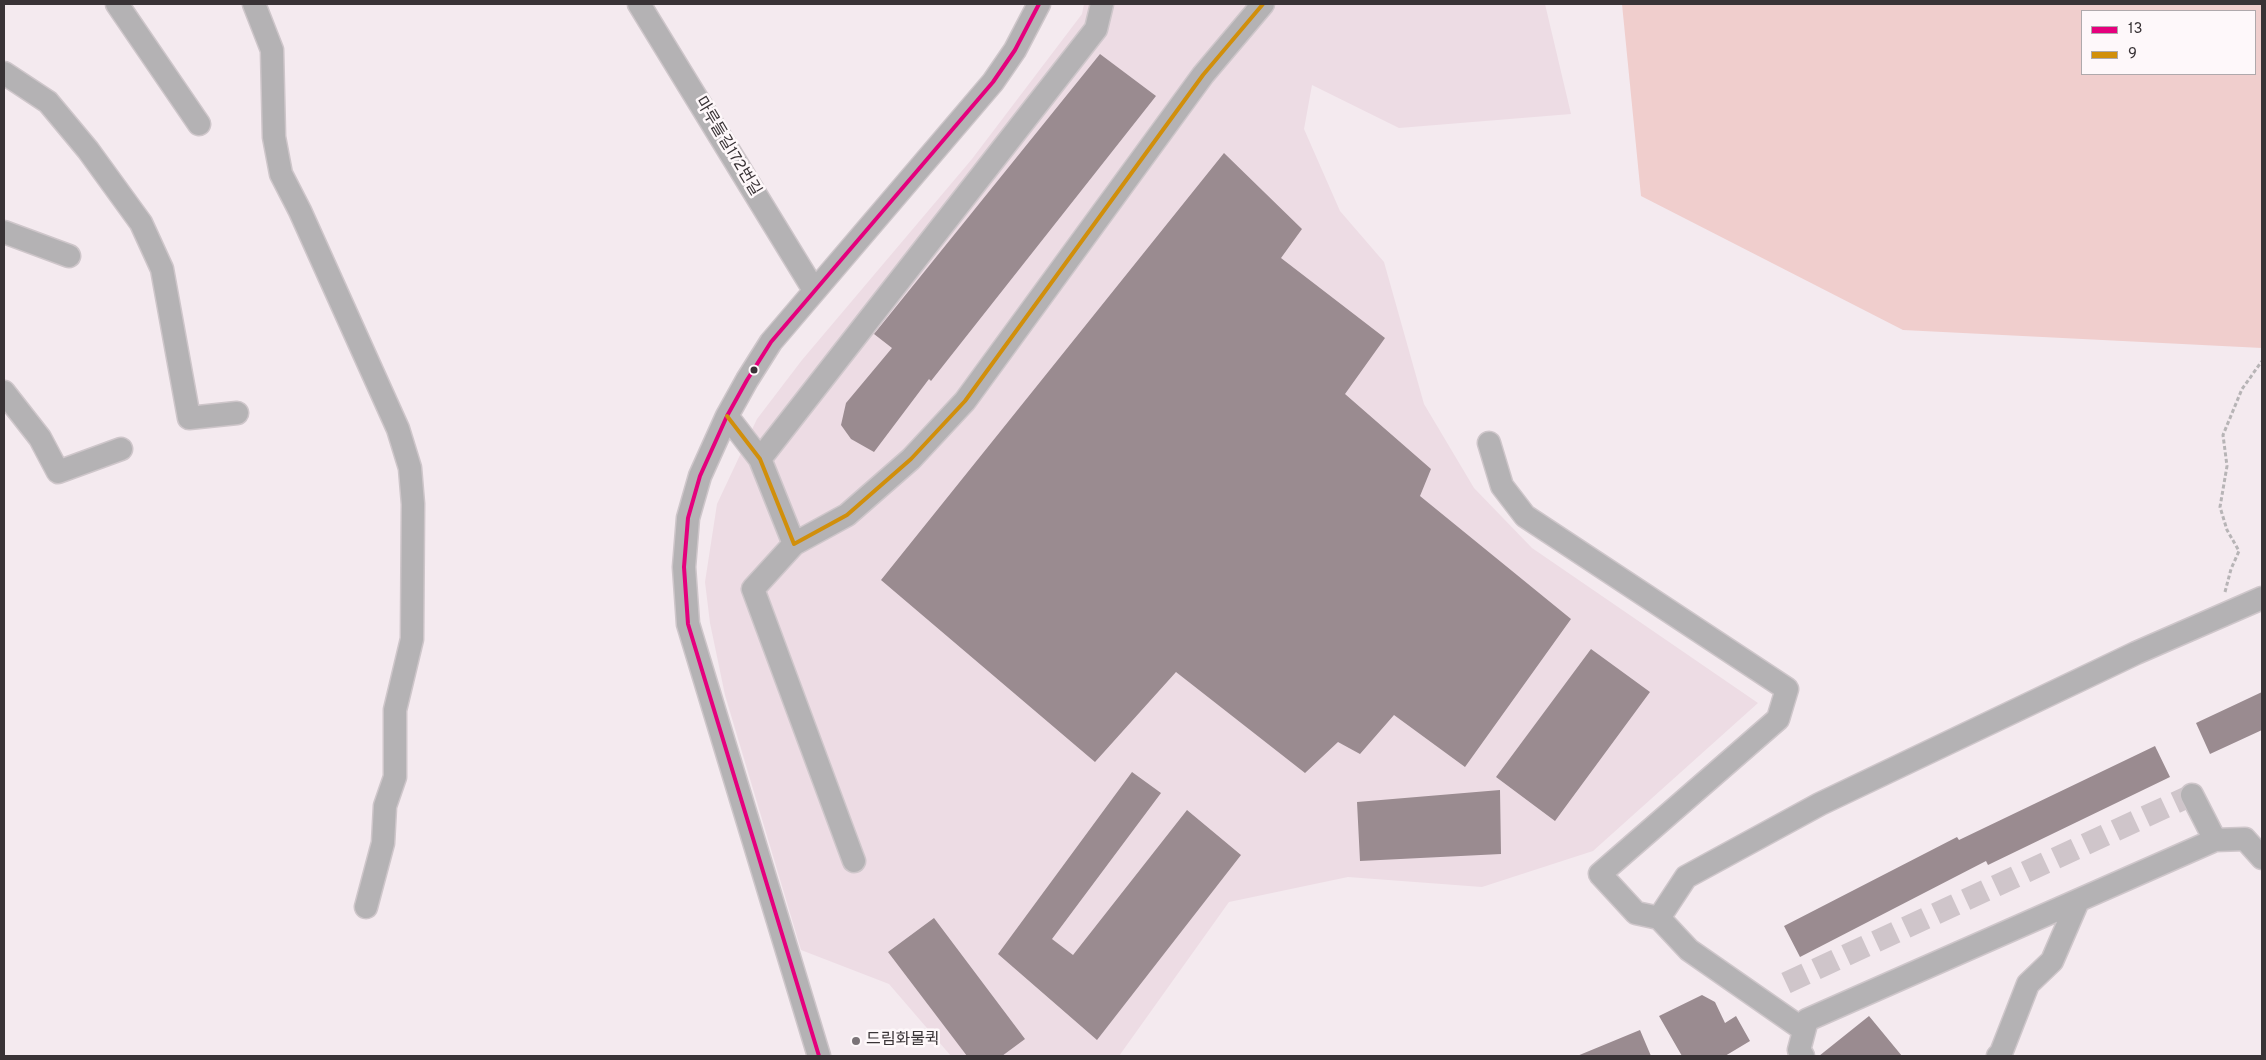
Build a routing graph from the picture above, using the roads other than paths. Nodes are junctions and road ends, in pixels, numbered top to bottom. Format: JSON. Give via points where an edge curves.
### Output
{"nodes":[{"id":1,"x":117,"y":4,"type":"edge"},
{"id":2,"x":254,"y":4,"type":"edge"},
{"id":3,"x":639,"y":4,"type":"edge"},
{"id":4,"x":1039,"y":4,"type":"edge"},
{"id":5,"x":1102,"y":4,"type":"edge"},
{"id":6,"x":1263,"y":4,"type":"edge"},
{"id":7,"x":4,"y":73,"type":"edge"},
{"id":8,"x":199,"y":124,"type":"dead end"},
{"id":9,"x":4,"y":232,"type":"edge"},
{"id":10,"x":69,"y":256,"type":"dead end"},
{"id":11,"x":814,"y":290,"type":"junction"},
{"id":12,"x":4,"y":392,"type":"edge"},
{"id":13,"x":237,"y":413,"type":"dead end"},
{"id":14,"x":727,"y":416,"type":"junction"},
{"id":15,"x":1489,"y":443,"type":"dead end"},
{"id":16,"x":121,"y":449,"type":"dead end"},
{"id":17,"x":760,"y":459,"type":"junction"},
{"id":18,"x":794,"y":544,"type":"junction"},
{"id":19,"x":2262,"y":598,"type":"edge"},
{"id":20,"x":2192,"y":795,"type":"dead end"},
{"id":21,"x":2215,"y":840,"type":"junction"},
{"id":22,"x":2262,"y":858,"type":"edge"},
{"id":23,"x":854,"y":860,"type":"dead end"},
{"id":24,"x":2078,"y":900,"type":"junction"},
{"id":25,"x":366,"y":907,"type":"dead end"},
{"id":26,"x":1659,"y":918,"type":"junction"},
{"id":27,"x":1804,"y":1030,"type":"junction"},
{"id":28,"x":819,"y":1056,"type":"edge"},
{"id":29,"x":1803,"y":1056,"type":"edge"},
{"id":30,"x":1998,"y":1056,"type":"edge"}],
"edges":[{"from":1,"to":8,"type":"street"},
{"from":2,"to":25,"type":"street","via":[[272,50],[274,137],[281,174],[398,428],[410,468],[413,504],[412,639],[395,710],[395,777],[385,806],[383,843]]},
{"from":3,"to":11,"type":"street","name":"마루들길172번길"},
{"from":4,"to":11,"type":"street","via":[[1016,50],[993,82]]},
{"from":5,"to":17,"type":"street","via":[[1096,29]]},
{"from":6,"to":18,"type":"street","via":[[1203,75],[965,401],[911,459],[847,515]]},
{"from":7,"to":13,"type":"street","via":[[48,102],[141,223],[162,269],[189,418]]},
{"from":9,"to":10,"type":"street"},
{"from":11,"to":14,"type":"street","via":[[771,342]]},
{"from":12,"to":16,"type":"street","via":[[40,438],[58,472]]},
{"from":14,"to":17,"type":"street"},
{"from":14,"to":28,"type":"street","via":[[700,476],[688,518],[684,567],[688,624]]},
{"from":15,"to":26,"type":"street","via":[[1502,486],[1525,516],[1787,689],[1778,719],[1600,874],[1636,913]]},
{"from":17,"to":18,"type":"street"},
{"from":18,"to":23,"type":"street","via":[[753,589]]},
{"from":19,"to":26,"type":"street","via":[[2136,652],[1820,804],[1686,876]]},
{"from":20,"to":21,"type":"street"},
{"from":21,"to":22,"type":"street","via":[[2245,839]]},
{"from":21,"to":24,"type":"street"},
{"from":24,"to":27,"type":"street","via":[[1807,1020]]},
{"from":24,"to":30,"type":"street","via":[[2052,961],[2028,984],[2002,1053]]},
{"from":26,"to":27,"type":"street","via":[[1689,950]]},
{"from":27,"to":29,"type":"street","via":[[1799,1050]]}]}
